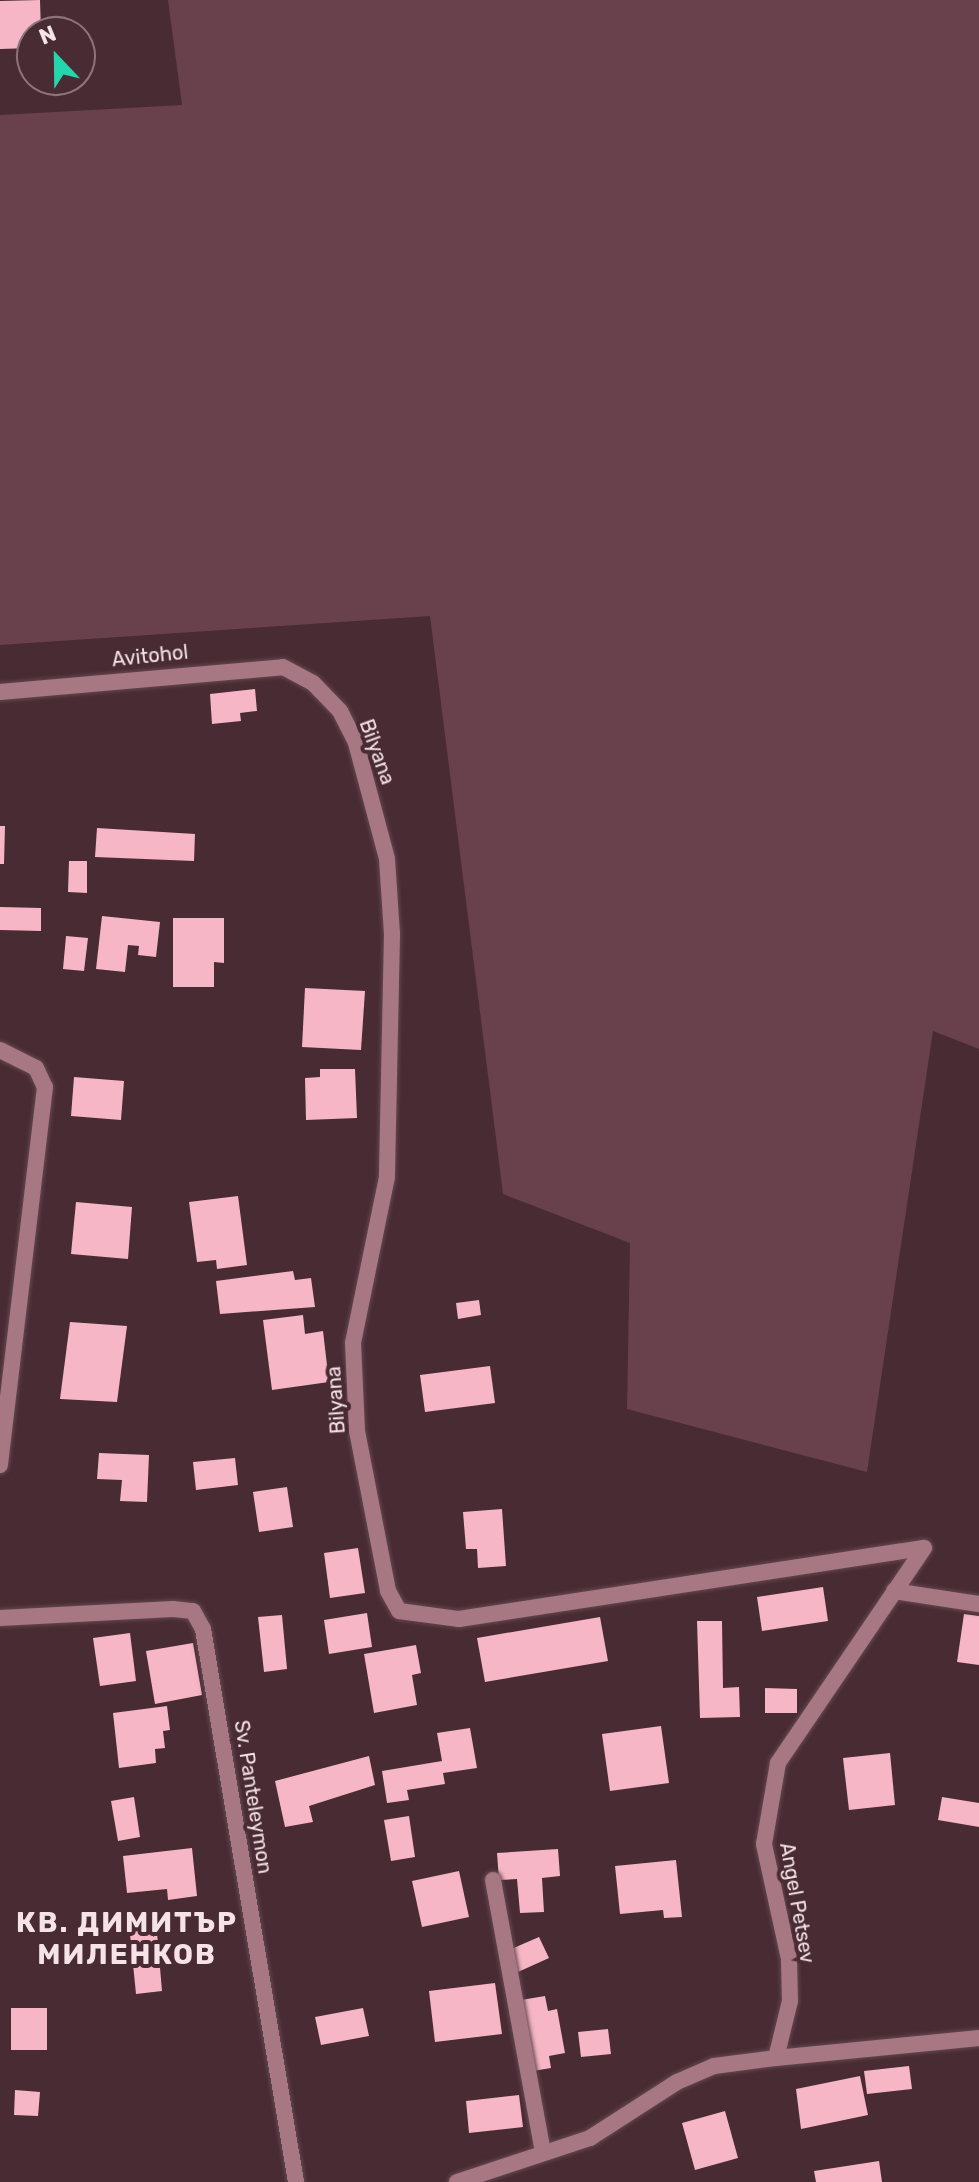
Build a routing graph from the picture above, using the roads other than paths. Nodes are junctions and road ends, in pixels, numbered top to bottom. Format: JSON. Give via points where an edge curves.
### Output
{"nodes":[{"id":1,"x":303,"y":677,"type":"joint"},
{"id":2,"x":0,"y":692,"type":"edge"},
{"id":3,"x":0,"y":1050,"type":"edge"},
{"id":4,"x":0,"y":1465,"type":"edge"},
{"id":5,"x":924,"y":1548,"type":"joint"},
{"id":6,"x":894,"y":1591,"type":"junction"},
{"id":7,"x":979,"y":1604,"type":"edge"},
{"id":8,"x":0,"y":1618,"type":"edge"},
{"id":9,"x":493,"y":1880,"type":"dead end"},
{"id":10,"x":979,"y":2038,"type":"edge"},
{"id":11,"x":776,"y":2058,"type":"junction"},
{"id":12,"x":543,"y":2152,"type":"junction"},
{"id":13,"x":296,"y":2182,"type":"edge"},
{"id":14,"x":457,"y":2182,"type":"edge"}],
"edges":[{"from":1,"to":2,"type":"street","name":"Avitohol","via":[[283,667],[234,668]]},
{"from":1,"to":5,"type":"street","name":"Bilyana","via":[[340,711],[356,743],[387,859],[392,1044],[387,1177],[353,1343],[357,1431],[373,1526],[388,1591],[399,1611],[459,1619]]},
{"from":3,"to":4,"type":"street","via":[[36,1068],[45,1087]]},
{"from":5,"to":6,"type":"street","name":"Angel Petsev"},
{"from":6,"to":7,"type":"street"},
{"from":6,"to":11,"type":"street","name":"Angel Petsev","via":[[778,1763],[767,1804],[764,1844],[789,1959],[790,2001]]},
{"from":8,"to":13,"type":"street","name":"Sv. Panteleymon","via":[[173,1609],[193,1611],[203,1629]]},
{"from":9,"to":12,"type":"street"},
{"from":10,"to":11,"type":"street"},
{"from":11,"to":12,"type":"street","via":[[714,2066],[677,2082],[590,2138]]},
{"from":12,"to":14,"type":"street"}]}
